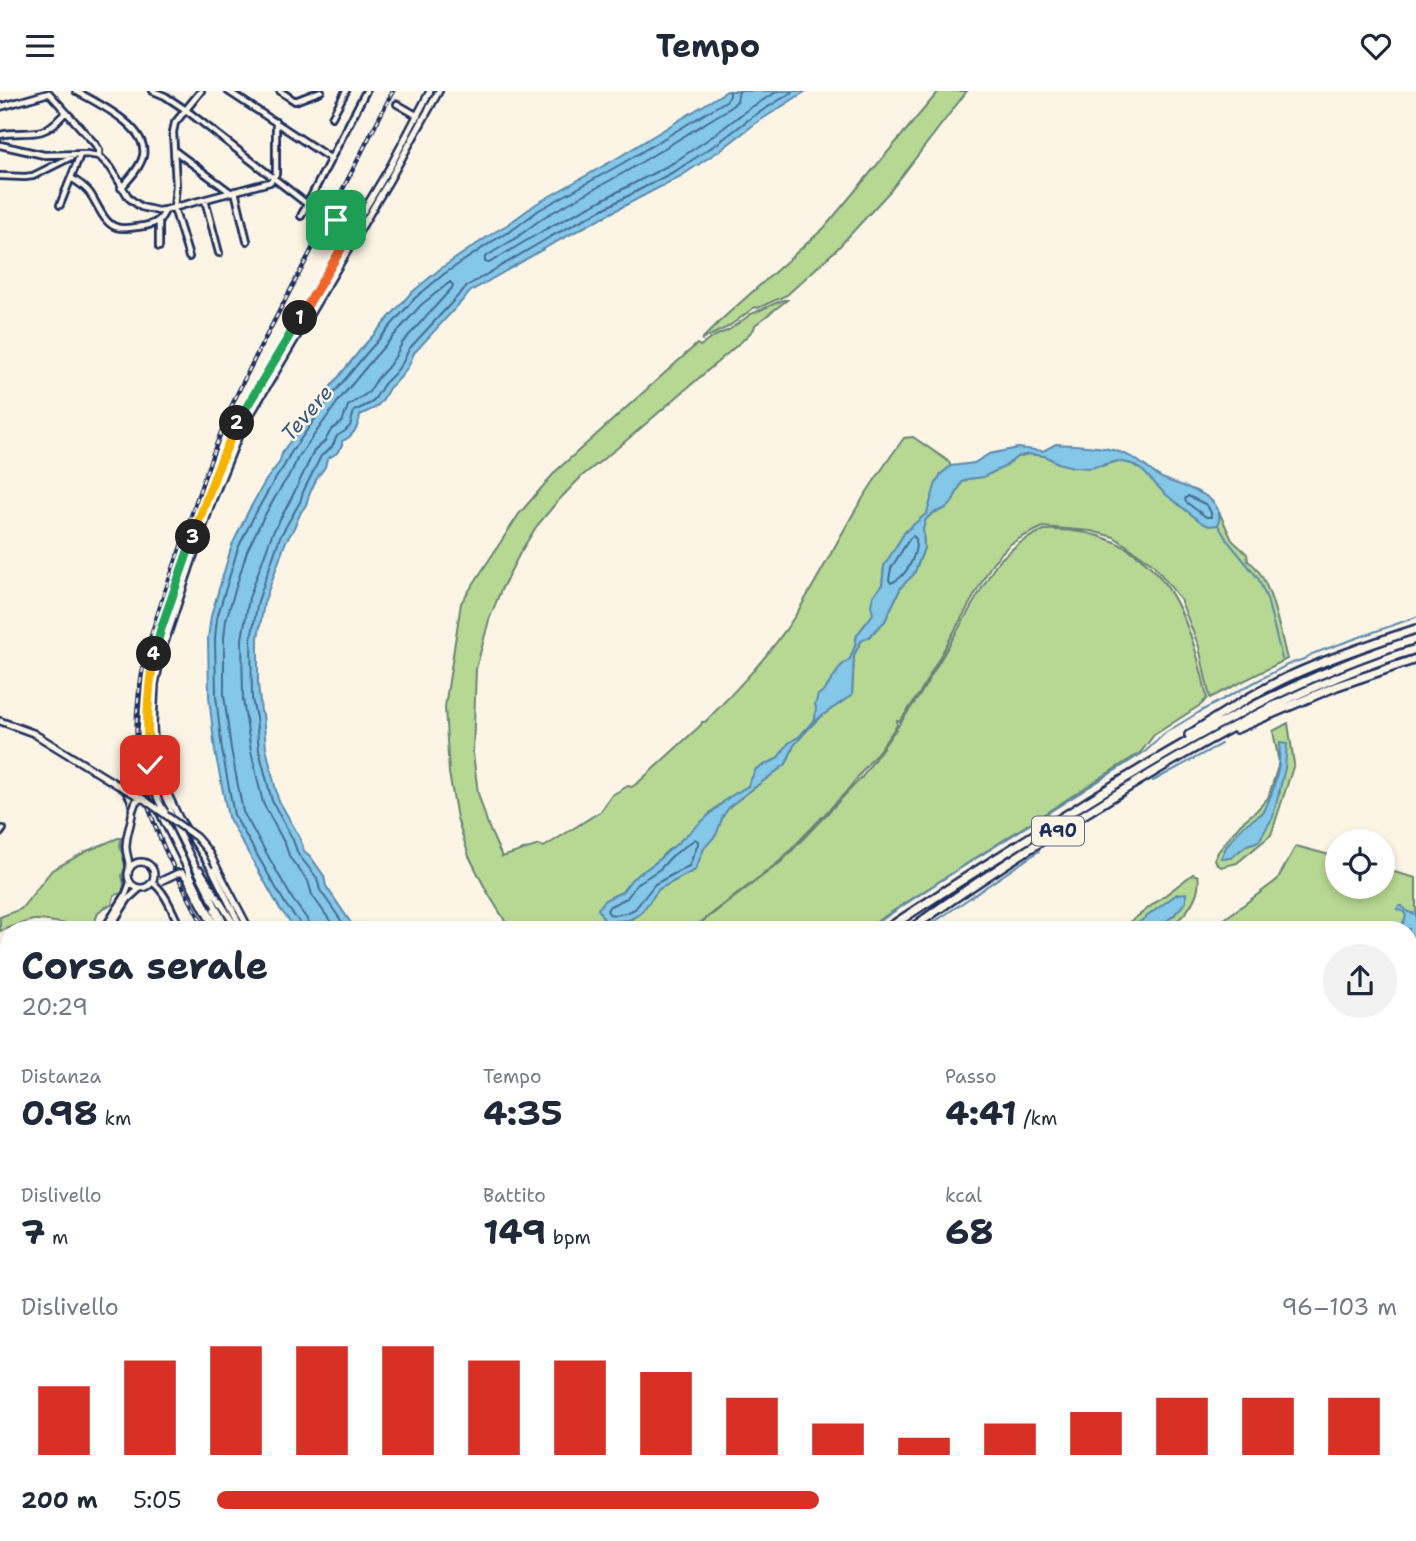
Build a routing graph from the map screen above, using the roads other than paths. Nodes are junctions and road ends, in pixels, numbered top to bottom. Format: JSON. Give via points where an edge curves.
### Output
{"nodes":[{"id":1,"x":76,"y":91,"type":"edge"},
{"id":2,"x":153,"y":91,"type":"edge"},
{"id":3,"x":201,"y":91,"type":"edge"},
{"id":4,"x":228,"y":91,"type":"edge"},
{"id":5,"x":280,"y":91,"type":"edge"},
{"id":6,"x":321,"y":91,"type":"edge"},
{"id":7,"x":346,"y":91,"type":"edge"},
{"id":8,"x":366,"y":91,"type":"edge"},
{"id":9,"x":430,"y":91,"type":"edge"},
{"id":10,"x":439,"y":91,"type":"edge"},
{"id":11,"x":49,"y":92,"type":"edge"},
{"id":12,"x":400,"y":105,"type":"dead end"},
{"id":13,"x":0,"y":107,"type":"edge"},
{"id":14,"x":186,"y":110,"type":"junction"},
{"id":15,"x":66,"y":112,"type":"junction"},
{"id":16,"x":418,"y":116,"type":"junction"},
{"id":17,"x":332,"y":117,"type":"dead end"},
{"id":18,"x":276,"y":122,"type":"junction"},
{"id":19,"x":0,"y":135,"type":"edge"},
{"id":20,"x":0,"y":145,"type":"edge"},
{"id":21,"x":175,"y":151,"type":"junction"},
{"id":22,"x":77,"y":155,"type":"junction"},
{"id":23,"x":99,"y":156,"type":"junction"},
{"id":24,"x":331,"y":159,"type":"junction"},
{"id":25,"x":0,"y":176,"type":"edge"},
{"id":26,"x":71,"y":178,"type":"junction"},
{"id":27,"x":273,"y":178,"type":"junction"},
{"id":28,"x":121,"y":188,"type":"junction"},
{"id":29,"x":233,"y":192,"type":"junction"},
{"id":30,"x":205,"y":200,"type":"junction"},
{"id":31,"x":307,"y":204,"type":"junction"},
{"id":32,"x":60,"y":205,"type":"dead end"},
{"id":33,"x":174,"y":208,"type":"junction"},
{"id":34,"x":165,"y":210,"type":"junction"},
{"id":35,"x":320,"y":212,"type":"dead end"},
{"id":36,"x":340,"y":215,"type":"dead end"},
{"id":37,"x":301,"y":216,"type":"dead end"},
{"id":38,"x":330,"y":217,"type":"dead end"},
{"id":39,"x":336,"y":220,"type":"junction"},
{"id":40,"x":159,"y":221,"type":"junction"},
{"id":41,"x":353,"y":229,"type":"junction"},
{"id":42,"x":247,"y":241,"type":"dead end"},
{"id":43,"x":159,"y":247,"type":"dead end"},
{"id":44,"x":219,"y":253,"type":"dead end"},
{"id":45,"x":190,"y":257,"type":"dead end"},
{"id":46,"x":1416,"y":629,"type":"edge"},
{"id":47,"x":1416,"y":639,"type":"edge"},
{"id":48,"x":1416,"y":649,"type":"edge"},
{"id":49,"x":155,"y":650,"type":"junction"},
{"id":50,"x":1416,"y":660,"type":"edge"},
{"id":51,"x":0,"y":722,"type":"edge"},
{"id":52,"x":1209,"y":739,"type":"junction"},
{"id":53,"x":1148,"y":764,"type":"junction"},
{"id":54,"x":158,"y":771,"type":"junction"},
{"id":55,"x":118,"y":785,"type":"junction"},
{"id":56,"x":145,"y":800,"type":"junction"},
{"id":57,"x":132,"y":812,"type":"junction"},
{"id":58,"x":174,"y":822,"type":"junction"},
{"id":59,"x":192,"y":859,"type":"junction"},
{"id":60,"x":129,"y":869,"type":"junction"},
{"id":61,"x":201,"y":878,"type":"junction"},
{"id":62,"x":153,"y":882,"type":"junction"},
{"id":63,"x":130,"y":883,"type":"junction"},
{"id":64,"x":139,"y":889,"type":"junction"},
{"id":65,"x":109,"y":921,"type":"edge"},
{"id":66,"x":114,"y":921,"type":"edge"},
{"id":67,"x":177,"y":921,"type":"edge"},
{"id":68,"x":213,"y":921,"type":"edge"},
{"id":69,"x":214,"y":921,"type":"edge"},
{"id":70,"x":215,"y":921,"type":"edge"},
{"id":71,"x":224,"y":921,"type":"edge"},
{"id":72,"x":234,"y":921,"type":"edge"},
{"id":73,"x":236,"y":921,"type":"edge"},
{"id":74,"x":245,"y":921,"type":"edge"},
{"id":75,"x":899,"y":921,"type":"edge"},
{"id":76,"x":922,"y":921,"type":"edge"}],
"edges":[{"from":1,"to":28,"type":"street","via":[[120,118],[140,138],[140,163]]},
{"from":2,"to":14,"type":"street"},
{"from":3,"to":14,"type":"street"},
{"from":4,"to":18,"type":"street"},
{"from":5,"to":6,"type":"street","via":[[295,101]]},
{"from":7,"to":17,"type":"street"},
{"from":8,"to":24,"type":"street"},
{"from":9,"to":16,"type":"main road"},
{"from":10,"to":54,"type":"main road","via":[[247,418],[229,457],[169,625],[157,672],[153,728]]},
{"from":11,"to":13,"type":"street"},
{"from":11,"to":15,"type":"street"},
{"from":12,"to":16,"type":"street"},
{"from":14,"to":21,"type":"street","via":[[173,132]]},
{"from":14,"to":27,"type":"street"},
{"from":15,"to":19,"type":"street","via":[[43,131]]},
{"from":15,"to":23,"type":"street","via":[[99,149]]},
{"from":16,"to":41,"type":"main road"},
{"from":18,"to":24,"type":"street"},
{"from":18,"to":27,"type":"street"},
{"from":20,"to":22,"type":"street","via":[[31,153]]},
{"from":21,"to":29,"type":"street"},
{"from":21,"to":33,"type":"street"},
{"from":22,"to":23,"type":"street"},
{"from":22,"to":25,"type":"street","via":[[33,176]]},
{"from":22,"to":26,"type":"street"},
{"from":23,"to":28,"type":"street"},
{"from":24,"to":31,"type":"street"},
{"from":26,"to":32,"type":"street"},
{"from":26,"to":40,"type":"street","via":[[87,190],[115,227]]},
{"from":27,"to":29,"type":"street"},
{"from":27,"to":31,"type":"street"},
{"from":28,"to":34,"type":"street","via":[[138,205]]},
{"from":29,"to":30,"type":"street"},
{"from":29,"to":42,"type":"street"},
{"from":30,"to":33,"type":"street"},
{"from":30,"to":44,"type":"street"},
{"from":31,"to":35,"type":"street"},
{"from":31,"to":37,"type":"street"},
{"from":33,"to":34,"type":"street"},
{"from":33,"to":45,"type":"street"},
{"from":34,"to":40,"type":"street"},
{"from":36,"to":39,"type":"street"},
{"from":38,"to":39,"type":"street"},
{"from":39,"to":41,"type":"street"},
{"from":40,"to":43,"type":"street"},
{"from":41,"to":49,"type":"main road","via":[[237,423]]},
{"from":46,"to":53,"type":"highway","via":[[1282,680],[1205,724]]},
{"from":47,"to":53,"type":"highway","number":"A90","via":[[1286,689]]},
{"from":48,"to":52,"type":"highway","number":"A90","via":[[1312,687]]},
{"from":49,"to":58,"type":"main road","bridge":true,"via":[[147,742],[157,797]]},
{"from":49,"to":69,"type":"main road","via":[[142,716],[147,776],[161,815]]},
{"from":50,"to":52,"type":"highway","via":[[1337,686]]},
{"from":51,"to":55,"type":"main road","via":[[30,731]]},
{"from":52,"to":76,"type":"highway","number":"A90","via":[[1041,841]]},
{"from":53,"to":75,"type":"highway","number":"A90"},
{"from":54,"to":59,"type":"main road","via":[[170,815]]},
{"from":54,"to":73,"type":"main road"},
{"from":55,"to":56,"type":"main road","bridge":true},
{"from":55,"to":57,"type":"main road","bridge":true,"via":[[131,797]]},
{"from":56,"to":57,"type":"main road","bridge":true,"via":[[136,801]]},
{"from":56,"to":58,"type":"main road","bridge":true},
{"from":57,"to":60,"type":"main road","via":[[126,851]]},
{"from":58,"to":74,"type":"main road","bridge":true,"via":[[208,851]]},
{"from":59,"to":61,"type":"main road"},
{"from":59,"to":72,"type":"main road"},
{"from":60,"to":62,"type":"main road","via":[[147,863],[153,870]]},
{"from":60,"to":63,"type":"main road"},
{"from":61,"to":70,"type":"main road"},
{"from":61,"to":71,"type":"main road"},
{"from":62,"to":64,"type":"main road"},
{"from":62,"to":67,"type":"street"},
{"from":62,"to":68,"type":"main road","bridge":true,"via":[[182,873]]},
{"from":63,"to":64,"type":"main road"},
{"from":63,"to":65,"type":"street"},
{"from":64,"to":66,"type":"street"}]}
